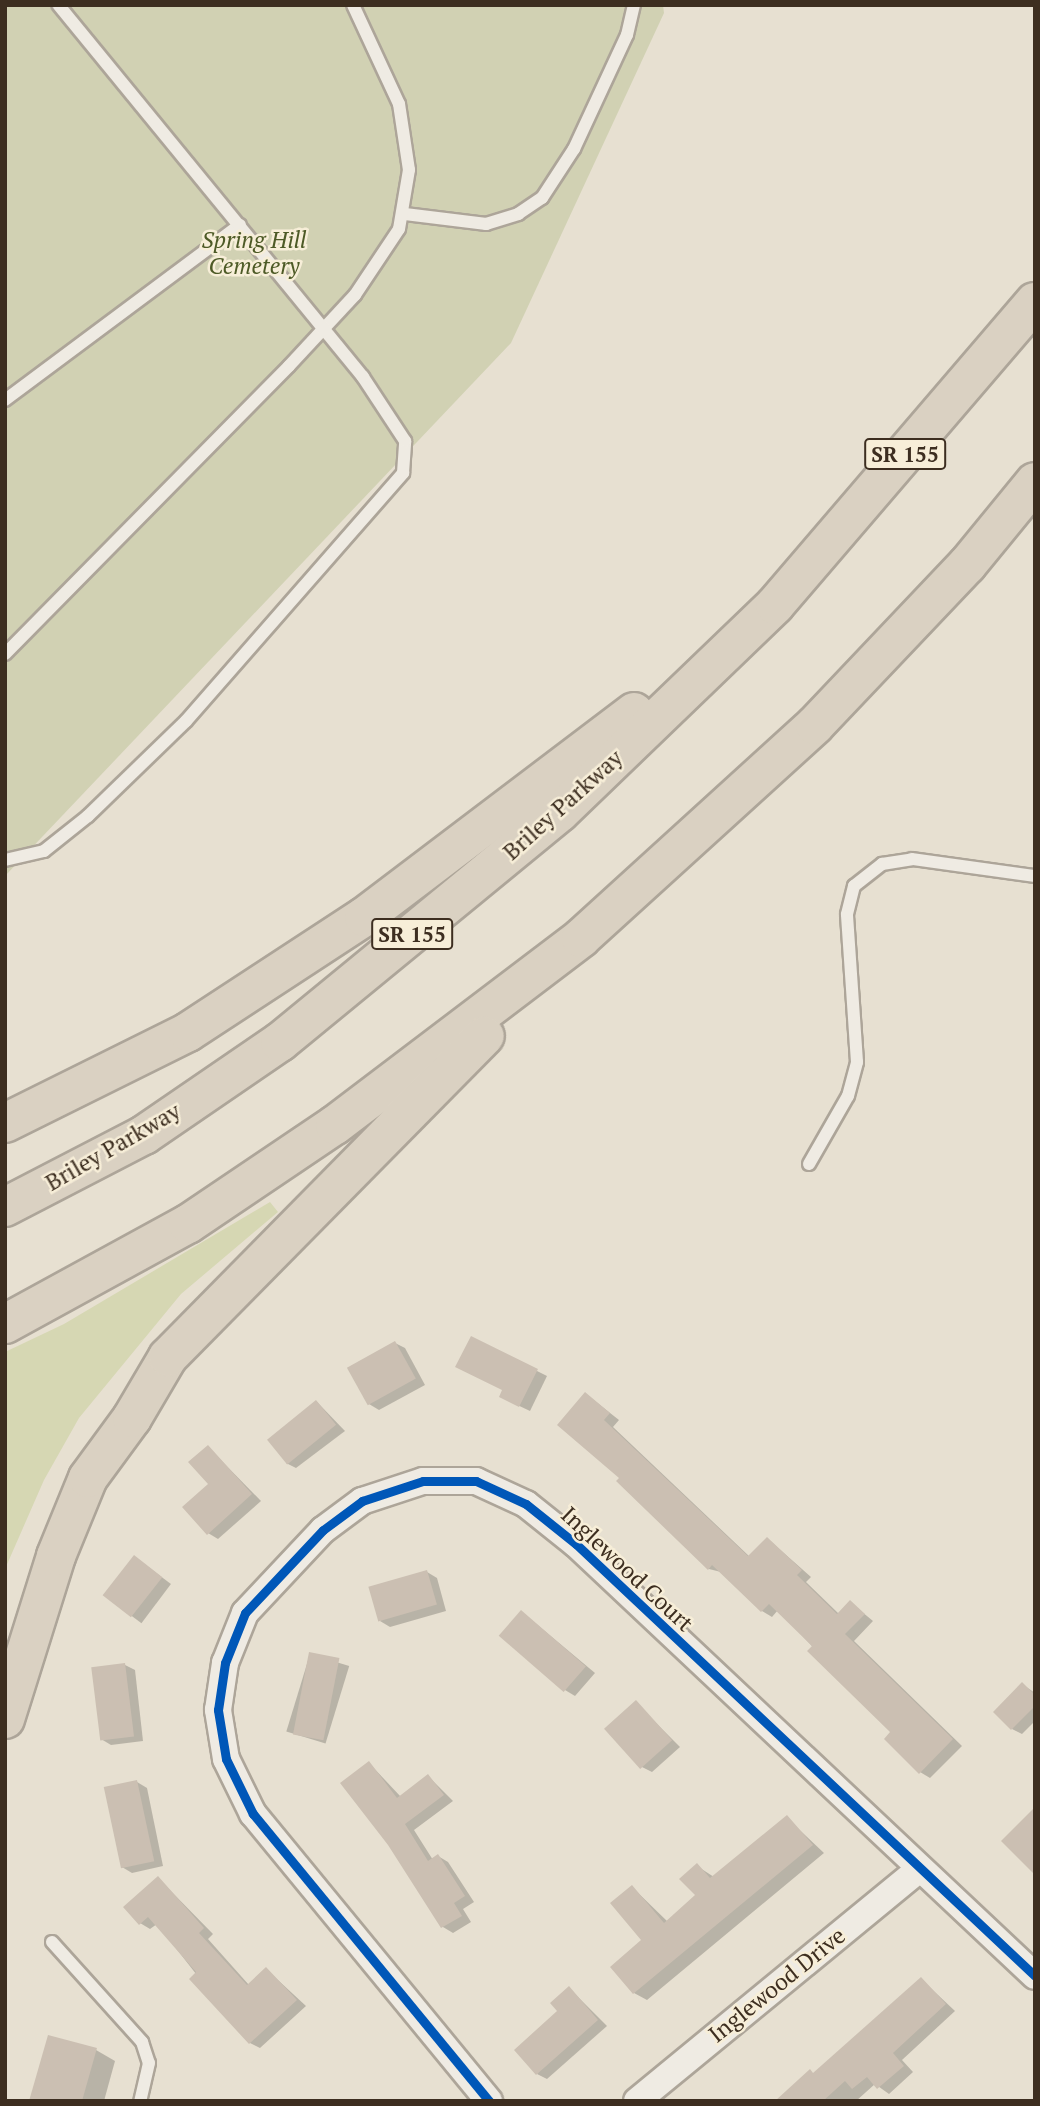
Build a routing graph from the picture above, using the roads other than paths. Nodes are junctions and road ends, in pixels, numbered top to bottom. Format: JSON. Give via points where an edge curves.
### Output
{"nodes":[{"id":1,"x":58,"y":5,"type":"edge"},
{"id":2,"x":353,"y":5,"type":"edge"},
{"id":3,"x":634,"y":5,"type":"edge"},
{"id":4,"x":405,"y":214,"type":"junction"},
{"id":5,"x":240,"y":225,"type":"junction"},
{"id":6,"x":1035,"y":302,"type":"edge"},
{"id":7,"x":323,"y":328,"type":"junction"},
{"id":8,"x":5,"y":400,"type":"edge"},
{"id":9,"x":1035,"y":482,"type":"edge"},
{"id":10,"x":775,"y":605,"type":"junction"},
{"id":11,"x":5,"y":654,"type":"edge"},
{"id":12,"x":5,"y":860,"type":"edge"},
{"id":13,"x":1035,"y":876,"type":"edge"},
{"id":14,"x":581,"y":938,"type":"junction"},
{"id":15,"x":5,"y":1123,"type":"edge"},
{"id":16,"x":809,"y":1164,"type":"dead end"},
{"id":17,"x":5,"y":1206,"type":"edge"},
{"id":18,"x":5,"y":1324,"type":"edge"},
{"id":19,"x":5,"y":1720,"type":"edge"},
{"id":20,"x":918,"y":1870,"type":"junction"},
{"id":21,"x":52,"y":1942,"type":"dead end"},
{"id":22,"x":1035,"y":1976,"type":"edge"},
{"id":23,"x":140,"y":2101,"type":"edge"},
{"id":24,"x":489,"y":2101,"type":"edge"},
{"id":25,"x":637,"y":2101,"type":"edge"}],
"edges":[{"from":1,"to":5,"type":"lane"},
{"from":2,"to":4,"type":"lane","via":[[399,104],[410,170]]},
{"from":3,"to":4,"type":"lane","via":[[627,35],[574,149],[542,198],[518,214],[486,223]]},
{"from":4,"to":7,"type":"lane","via":[[375,270]]},
{"from":5,"to":7,"type":"lane"},
{"from":5,"to":8,"type":"lane"},
{"from":6,"to":10,"type":"highway","name":"Briley Parkway","number":"SR 155"},
{"from":7,"to":11,"type":"lane"},
{"from":7,"to":12,"type":"lane","via":[[405,442],[403,473],[176,731],[88,816],[44,851]]},
{"from":9,"to":14,"type":"highway","via":[[967,565],[815,725]]},
{"from":10,"to":15,"type":"highway","via":[[364,917],[188,1032]]},
{"from":10,"to":17,"type":"highway","name":"Briley Parkway","number":"SR 155","via":[[560,812],[280,1042],[144,1135]]},
{"from":13,"to":16,"type":"lane","via":[[912,859],[882,864],[854,886],[847,914],[857,1062],[848,1096]]},
{"from":14,"to":18,"type":"highway","via":[[335,1125],[188,1224]]},
{"from":14,"to":19,"type":"highway","via":[[168,1357],[132,1418],[88,1478],[56,1556]]},
{"from":20,"to":22,"type":"street","name":"Inglewood Court"},
{"from":20,"to":24,"type":"street","name":"Inglewood Court","via":[[576,1544],[526,1504],[476,1481],[423,1480],[362,1501],[323,1530],[245,1614],[225,1663],[218,1710],[226,1759],[253,1814]]},
{"from":20,"to":25,"type":"street","name":"Inglewood Drive"},
{"from":21,"to":23,"type":"lane","via":[[142,2042],[149,2063]]}]}
